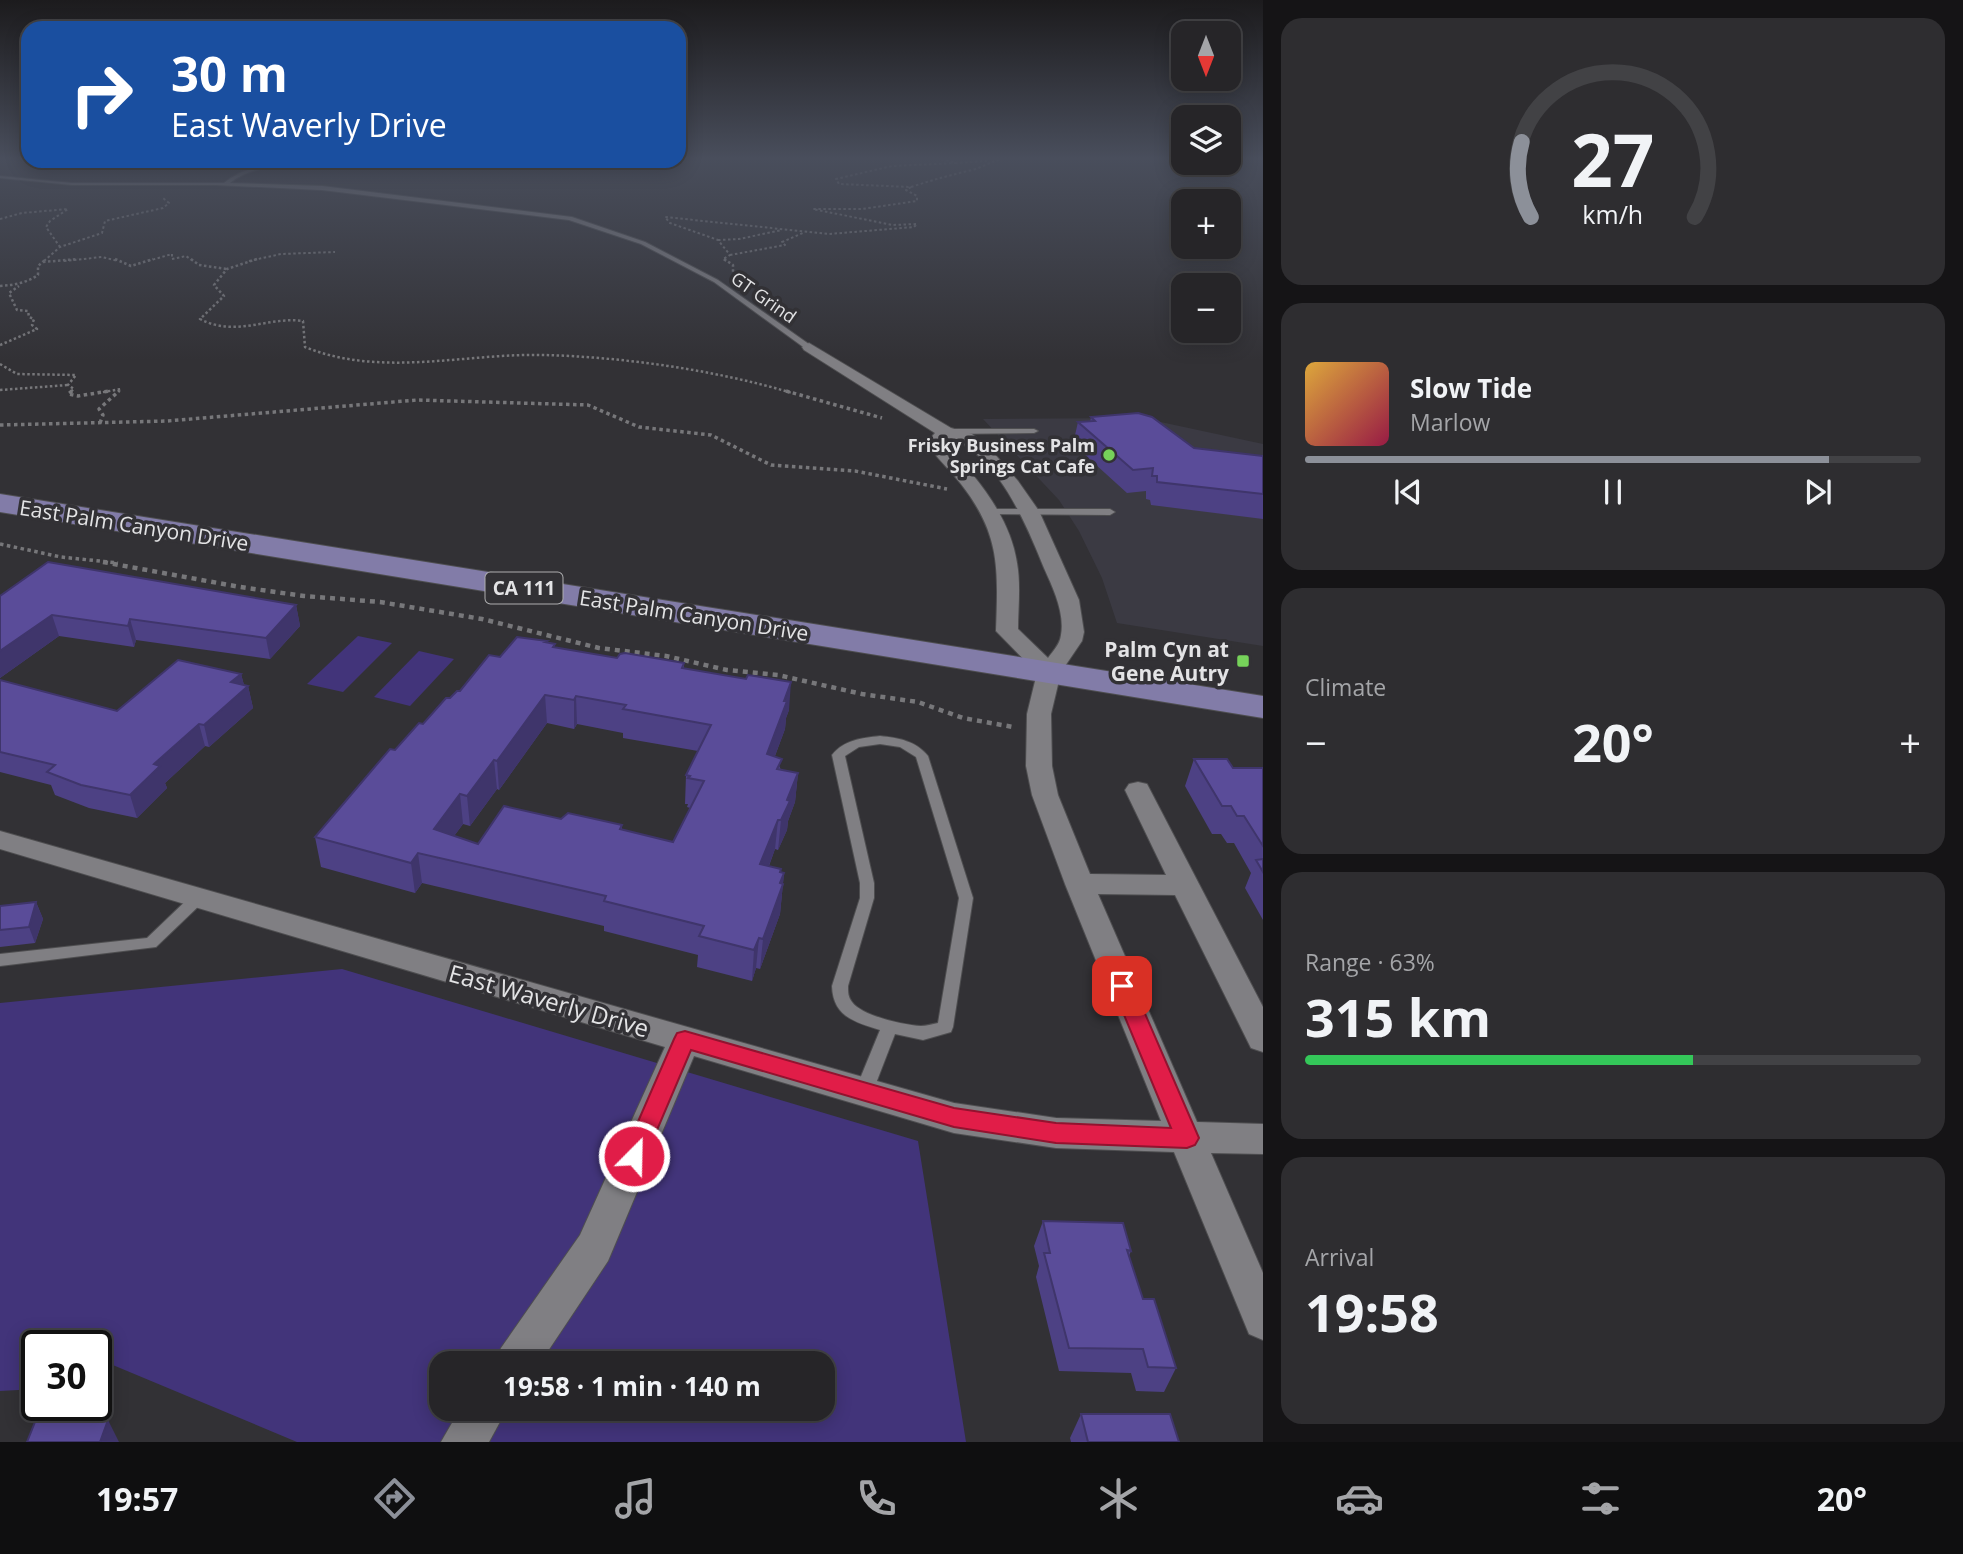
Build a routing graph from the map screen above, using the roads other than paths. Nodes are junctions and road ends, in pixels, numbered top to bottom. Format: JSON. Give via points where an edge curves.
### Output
{"nodes":[{"id":1,"x":594,"y":226,"type":"edge"},
{"id":2,"x":809,"y":347,"type":"joint"},
{"id":3,"x":1034,"y":431,"type":"dead end"},
{"id":4,"x":945,"y":432,"type":"junction"},
{"id":5,"x":0,"y":503,"type":"edge"},
{"id":6,"x":1030,"y":511,"type":"junction"},
{"id":7,"x":988,"y":512,"type":"junction"},
{"id":8,"x":1110,"y":512,"type":"dead end"},
{"id":9,"x":1049,"y":672,"type":"junction"},
{"id":10,"x":1263,"y":707,"type":"edge"},
{"id":11,"x":1138,"y":790,"type":"dead end"},
{"id":12,"x":1,"y":842,"type":"edge"},
{"id":13,"x":1079,"y":884,"type":"junction"},
{"id":14,"x":1185,"y":884,"type":"junction"},
{"id":15,"x":198,"y":898,"type":"junction"},
{"id":16,"x":0,"y":960,"type":"edge"},
{"id":17,"x":890,"y":1027,"type":"junction"},
{"id":18,"x":685,"y":1039,"type":"junction"},
{"id":19,"x":1263,"y":1039,"type":"edge"},
{"id":20,"x":864,"y":1091,"type":"junction"},
{"id":21,"x":1187,"y":1138,"type":"junction"},
{"id":22,"x":1263,"y":1139,"type":"edge"},
{"id":23,"x":1263,"y":1320,"type":"edge"},
{"id":24,"x":524,"y":1351,"type":"edge"},
{"id":25,"x":477,"y":1421,"type":"edge"},
{"id":26,"x":463,"y":1442,"type":"edge"}],
"edges":[{"from":1,"to":2,"type":"lane","name":"GT Grind","via":[[643,243],[716,281]]},
{"from":2,"to":4,"type":"street"},
{"from":3,"to":4,"type":"lane"},
{"from":4,"to":6,"type":"street","via":[[966,438],[986,455]]},
{"from":4,"to":7,"type":"street","via":[[934,443],[965,475]]},
{"from":5,"to":9,"type":"main road","name":"East Palm Canyon Drive","number":"CA 111"},
{"from":6,"to":7,"type":"lane"},
{"from":6,"to":8,"type":"lane"},
{"from":6,"to":9,"type":"street","via":[[1068,600],[1073,632]]},
{"from":7,"to":9,"type":"street","via":[[1007,562],[1007,631]]},
{"from":9,"to":10,"type":"main road","name":"East Palm Canyon Drive","number":"CA 111"},
{"from":9,"to":13,"type":"street","via":[[1037,731],[1039,766],[1045,795]]},
{"from":11,"to":14,"type":"street"},
{"from":12,"to":15,"type":"street","name":"East Waverly Drive"},
{"from":13,"to":14,"type":"street"},
{"from":13,"to":21,"type":"street"},
{"from":14,"to":19,"type":"street"},
{"from":15,"to":16,"type":"lane","via":[[150,943]]},
{"from":15,"to":18,"type":"street","name":"East Waverly Drive"},
{"from":17,"to":17,"type":"lane","via":[[923,1033],[945,1027],[966,898],[922,756],[902,742],[861,742],[849,744],[838,755],[867,883],[867,898],[839,998],[854,1014]]},
{"from":17,"to":20,"type":"lane"},
{"from":18,"to":20,"type":"street","name":"East Waverly Drive"},
{"from":18,"to":24,"type":"street","via":[[594,1248]]},
{"from":20,"to":21,"type":"street","name":"East Waverly Drive","via":[[954,1118],[1056,1133]]},
{"from":21,"to":22,"type":"street","name":"East Waverly Drive"},
{"from":21,"to":23,"type":"street"},
{"from":25,"to":26,"type":"street"}]}
